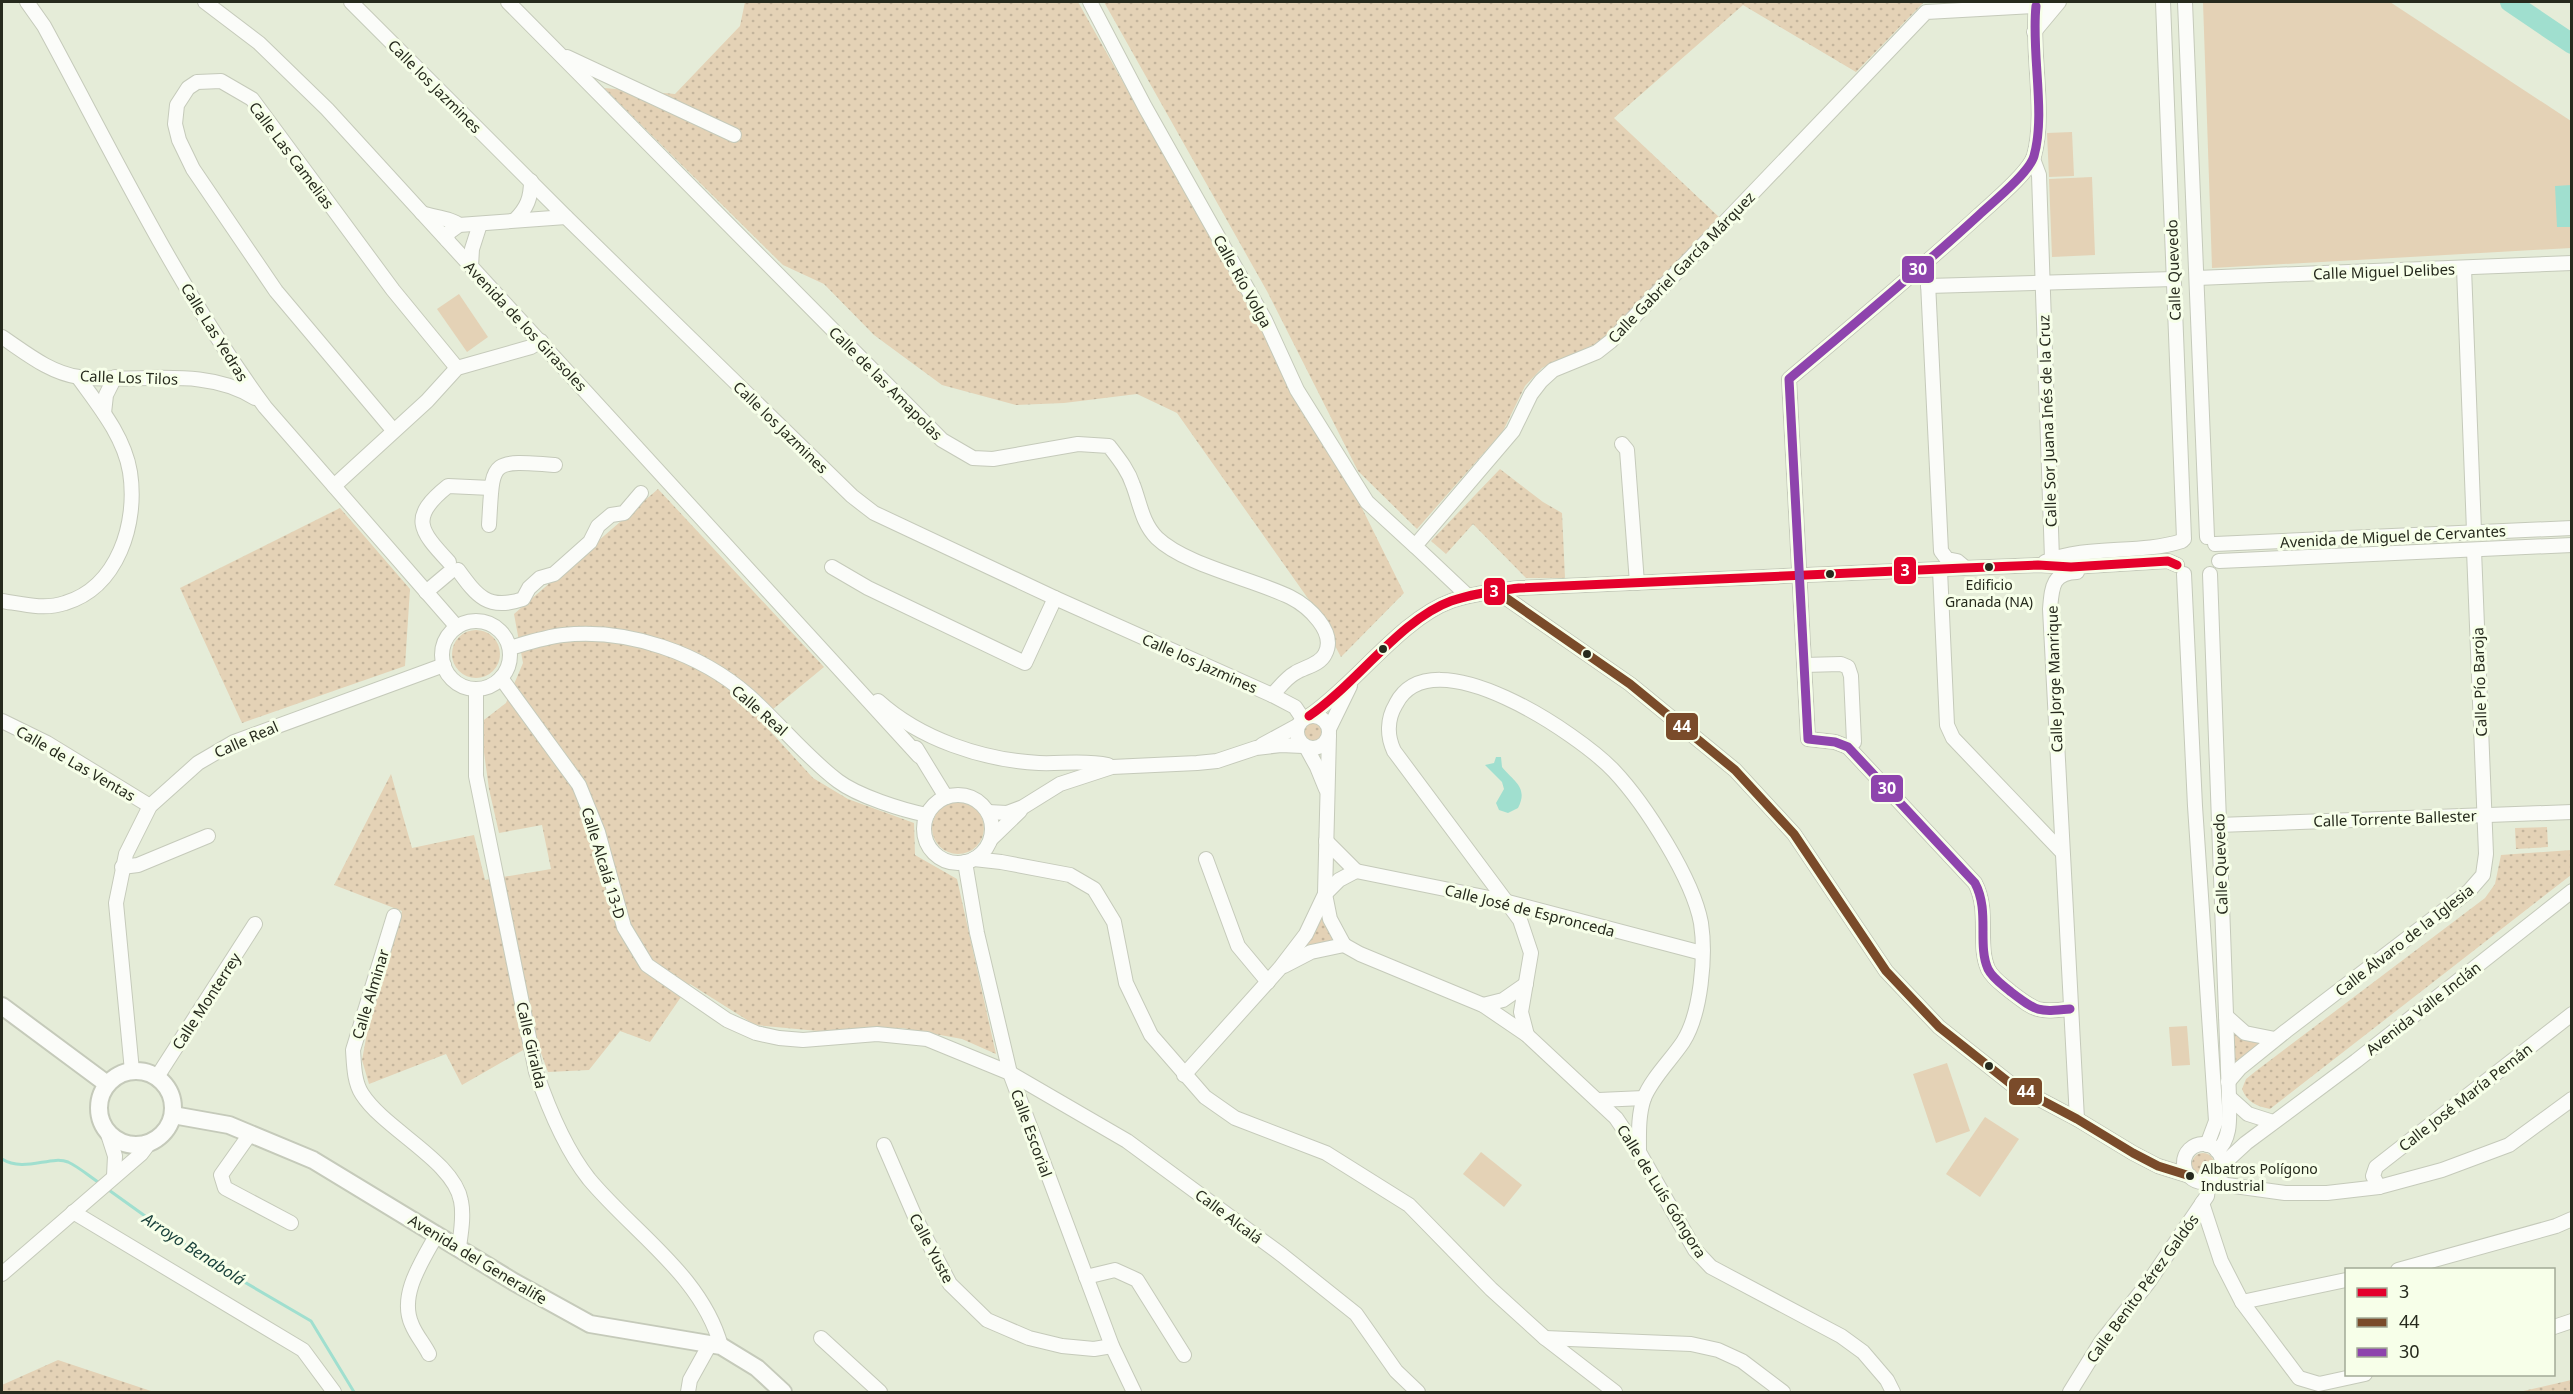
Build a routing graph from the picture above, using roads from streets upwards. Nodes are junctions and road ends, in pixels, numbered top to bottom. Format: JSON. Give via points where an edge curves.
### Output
{"nodes":[{"id":1,"x":27,"y":2,"type":"edge"},
{"id":2,"x":205,"y":2,"type":"edge"},
{"id":3,"x":351,"y":2,"type":"edge"},
{"id":4,"x":508,"y":2,"type":"edge"},
{"id":5,"x":1090,"y":2,"type":"edge"},
{"id":6,"x":2050,"y":2,"type":"edge"},
{"id":7,"x":2059,"y":2,"type":"edge"},
{"id":8,"x":2163,"y":2,"type":"edge"},
{"id":9,"x":2185,"y":2,"type":"edge"},
{"id":10,"x":2036,"y":6,"type":"junction"},
{"id":11,"x":2034,"y":32,"type":"junction"},
{"id":12,"x":557,"y":53,"type":"junction"},
{"id":13,"x":734,"y":135,"type":"dead end"},
{"id":14,"x":2033,"y":159,"type":"junction"},
{"id":15,"x":531,"y":181,"type":"junction"},
{"id":16,"x":419,"y":211,"type":"junction"},
{"id":17,"x":566,"y":217,"type":"junction"},
{"id":18,"x":515,"y":220,"type":"junction"},
{"id":19,"x":459,"y":225,"type":"junction"},
{"id":20,"x":477,"y":229,"type":"junction"},
{"id":21,"x":449,"y":243,"type":"junction"},
{"id":22,"x":1927,"y":262,"type":"junction"},
{"id":23,"x":2571,"y":263,"type":"edge"},
{"id":24,"x":471,"y":267,"type":"junction"},
{"id":25,"x":2464,"y":268,"type":"junction"},
{"id":26,"x":2197,"y":278,"type":"junction"},
{"id":27,"x":2174,"y":279,"type":"junction"},
{"id":28,"x":2041,"y":283,"type":"junction"},
{"id":29,"x":1928,"y":286,"type":"junction"},
{"id":30,"x":2,"y":337,"type":"edge"},
{"id":31,"x":541,"y":341,"type":"junction"},
{"id":32,"x":226,"y":352,"type":"junction"},
{"id":33,"x":457,"y":368,"type":"junction"},
{"id":34,"x":78,"y":377,"type":"junction"},
{"id":35,"x":115,"y":377,"type":"junction"},
{"id":36,"x":221,"y":381,"type":"junction"},
{"id":37,"x":261,"y":402,"type":"junction"},
{"id":38,"x":104,"y":413,"type":"junction"},
{"id":39,"x":393,"y":430,"type":"junction"},
{"id":40,"x":1622,"y":444,"type":"dead end"},
{"id":41,"x":555,"y":465,"type":"dead end"},
{"id":42,"x":334,"y":486,"type":"junction"},
{"id":43,"x":491,"y":488,"type":"junction"},
{"id":44,"x":641,"y":493,"type":"dead end"},
{"id":45,"x":489,"y":525,"type":"dead end"},
{"id":46,"x":2571,"y":528,"type":"edge"},
{"id":47,"x":2474,"y":531,"type":"junction"},
{"id":48,"x":2183,"y":540,"type":"junction"},
{"id":49,"x":2211,"y":540,"type":"junction"},
{"id":50,"x":2571,"y":545,"type":"edge"},
{"id":51,"x":1415,"y":546,"type":"junction"},
{"id":52,"x":2474,"y":550,"type":"junction"},
{"id":53,"x":2052,"y":559,"type":"junction"},
{"id":54,"x":2218,"y":561,"type":"junction"},
{"id":55,"x":2126,"y":564,"type":"junction"},
{"id":56,"x":2038,"y":565,"type":"junction"},
{"id":57,"x":832,"y":567,"type":"dead end"},
{"id":58,"x":453,"y":568,"type":"junction"},
{"id":59,"x":1964,"y":568,"type":"junction"},
{"id":60,"x":2180,"y":569,"type":"junction"},
{"id":61,"x":1940,"y":570,"type":"junction"},
{"id":62,"x":2210,"y":574,"type":"junction"},
{"id":63,"x":1798,"y":576,"type":"junction"},
{"id":64,"x":1637,"y":583,"type":"junction"},
{"id":65,"x":1496,"y":591,"type":"junction"},
{"id":66,"x":426,"y":592,"type":"junction"},
{"id":67,"x":1468,"y":596,"type":"junction"},
{"id":68,"x":1055,"y":598,"type":"junction"},
{"id":69,"x":2,"y":601,"type":"edge"},
{"id":70,"x":457,"y":627,"type":"junction"},
{"id":71,"x":510,"y":648,"type":"junction"},
{"id":72,"x":837,"y":663,"type":"junction"},
{"id":73,"x":444,"y":665,"type":"junction"},
{"id":74,"x":1804,"y":665,"type":"junction"},
{"id":75,"x":501,"y":678,"type":"junction"},
{"id":76,"x":1352,"y":682,"type":"junction"},
{"id":77,"x":476,"y":688,"type":"junction"},
{"id":78,"x":1272,"y":695,"type":"junction"},
{"id":79,"x":898,"y":718,"type":"junction"},
{"id":80,"x":1303,"y":720,"type":"junction"},
{"id":81,"x":2,"y":721,"type":"edge"},
{"id":82,"x":1329,"y":732,"type":"junction"},
{"id":83,"x":1305,"y":747,"type":"junction"},
{"id":84,"x":1848,"y":747,"type":"junction"},
{"id":85,"x":1256,"y":748,"type":"junction"},
{"id":86,"x":919,"y":756,"type":"junction"},
{"id":87,"x":1112,"y":767,"type":"junction"},
{"id":88,"x":1328,"y":794,"type":"junction"},
{"id":89,"x":946,"y":797,"type":"junction"},
{"id":90,"x":150,"y":806,"type":"junction"},
{"id":91,"x":1023,"y":807,"type":"junction"},
{"id":92,"x":988,"y":812,"type":"junction"},
{"id":93,"x":2571,"y":812,"type":"edge"},
{"id":94,"x":927,"y":815,"type":"junction"},
{"id":95,"x":2484,"y":815,"type":"junction"},
{"id":96,"x":2218,"y":825,"type":"junction"},
{"id":97,"x":208,"y":836,"type":"dead end"},
{"id":98,"x":991,"y":840,"type":"junction"},
{"id":99,"x":1326,"y":841,"type":"junction"},
{"id":100,"x":2062,"y":852,"type":"junction"},
{"id":101,"x":1206,"y":859,"type":"dead end"},
{"id":102,"x":969,"y":861,"type":"junction"},
{"id":103,"x":1001,"y":862,"type":"junction"},
{"id":104,"x":122,"y":867,"type":"junction"},
{"id":105,"x":1356,"y":871,"type":"junction"},
{"id":106,"x":2571,"y":891,"type":"edge"},
{"id":107,"x":1325,"y":894,"type":"junction"},
{"id":108,"x":1504,"y":901,"type":"junction"},
{"id":109,"x":394,"y":916,"type":"dead end"},
{"id":110,"x":255,"y":924,"type":"dead end"},
{"id":111,"x":1344,"y":945,"type":"junction"},
{"id":112,"x":1702,"y":953,"type":"junction"},
{"id":113,"x":1280,"y":968,"type":"junction"},
{"id":114,"x":1268,"y":982,"type":"junction"},
{"id":115,"x":1526,"y":984,"type":"junction"},
{"id":116,"x":1483,"y":1005,"type":"junction"},
{"id":117,"x":2,"y":1006,"type":"edge"},
{"id":118,"x":2070,"y":1010,"type":"junction"},
{"id":119,"x":2571,"y":1014,"type":"edge"},
{"id":120,"x":2226,"y":1016,"type":"junction"},
{"id":121,"x":1527,"y":1035,"type":"junction"},
{"id":122,"x":2275,"y":1039,"type":"junction"},
{"id":123,"x":132,"y":1071,"type":"junction"},
{"id":124,"x":1010,"y":1073,"type":"junction"},
{"id":125,"x":1184,"y":1076,"type":"junction"},
{"id":126,"x":157,"y":1077,"type":"junction"},
{"id":127,"x":2228,"y":1082,"type":"junction"},
{"id":128,"x":107,"y":1084,"type":"junction"},
{"id":129,"x":2229,"y":1097,"type":"junction"},
{"id":130,"x":1644,"y":1098,"type":"junction"},
{"id":131,"x":2571,"y":1099,"type":"edge"},
{"id":132,"x":1599,"y":1100,"type":"junction"},
{"id":133,"x":173,"y":1115,"type":"junction"},
{"id":134,"x":2077,"y":1119,"type":"junction"},
{"id":135,"x":2273,"y":1122,"type":"junction"},
{"id":136,"x":107,"y":1131,"type":"junction"},
{"id":137,"x":250,"y":1134,"type":"junction"},
{"id":138,"x":150,"y":1142,"type":"junction"},
{"id":139,"x":884,"y":1145,"type":"dead end"},
{"id":140,"x":1639,"y":1152,"type":"junction"},
{"id":141,"x":2216,"y":1154,"type":"junction"},
{"id":142,"x":2186,"y":1156,"type":"junction"},
{"id":143,"x":2158,"y":1166,"type":"junction"},
{"id":144,"x":114,"y":1176,"type":"junction"},
{"id":145,"x":2190,"y":1176,"type":"junction"},
{"id":146,"x":2211,"y":1180,"type":"junction"},
{"id":147,"x":2379,"y":1187,"type":"junction"},
{"id":148,"x":2202,"y":1203,"type":"junction"},
{"id":149,"x":73,"y":1212,"type":"junction"},
{"id":150,"x":2571,"y":1219,"type":"edge"},
{"id":151,"x":291,"y":1223,"type":"dead end"},
{"id":152,"x":436,"y":1234,"type":"junction"},
{"id":153,"x":459,"y":1247,"type":"junction"},
{"id":154,"x":2427,"y":1266,"type":"edge"},
{"id":155,"x":2408,"y":1268,"type":"edge"},
{"id":156,"x":2,"y":1274,"type":"edge"},
{"id":157,"x":1086,"y":1277,"type":"junction"},
{"id":158,"x":2345,"y":1280,"type":"edge"},
{"id":159,"x":2242,"y":1302,"type":"junction"},
{"id":160,"x":2571,"y":1322,"type":"edge"},
{"id":161,"x":2555,"y":1326,"type":"edge"},
{"id":162,"x":821,"y":1338,"type":"dead end"},
{"id":163,"x":1545,"y":1338,"type":"junction"},
{"id":164,"x":716,"y":1345,"type":"junction"},
{"id":165,"x":1112,"y":1346,"type":"junction"},
{"id":166,"x":429,"y":1353,"type":"dead end"},
{"id":167,"x":1184,"y":1355,"type":"dead end"},
{"id":168,"x":2356,"y":1376,"type":"edge"},
{"id":169,"x":334,"y":1392,"type":"edge"},
{"id":170,"x":688,"y":1392,"type":"edge"},
{"id":171,"x":783,"y":1392,"type":"edge"},
{"id":172,"x":880,"y":1392,"type":"edge"},
{"id":173,"x":1134,"y":1392,"type":"edge"},
{"id":174,"x":1418,"y":1392,"type":"edge"},
{"id":175,"x":1615,"y":1392,"type":"edge"},
{"id":176,"x":1783,"y":1392,"type":"edge"},
{"id":177,"x":1893,"y":1392,"type":"edge"},
{"id":178,"x":2070,"y":1392,"type":"edge"}],
"edges":[{"from":1,"to":32,"type":"street","name":"Calle Las Yedras"},
{"from":2,"to":16,"type":"street","name":"Avenida de los Girasoles","via":[[259,44],[327,109]]},
{"from":3,"to":15,"type":"street","name":"Calle los Jazmines"},
{"from":4,"to":12,"type":"street","name":"Calle de las Amapolas"},
{"from":5,"to":51,"type":"street","name":"Calle Río Volga","via":[[1265,320],[1297,390],[1367,502]]},
{"from":6,"to":10,"type":"street","name":"Calle Gabriel García Márquez"},
{"from":7,"to":11,"type":"street"},
{"from":8,"to":27,"type":"street","name":"Calle Quevedo"},
{"from":9,"to":26,"type":"street","name":"Calle Quevedo"},
{"from":10,"to":11,"type":"street"},
{"from":10,"to":51,"type":"street","name":"Calle Gabriel García Márquez","via":[[1926,12],[1611,341],[1597,352],[1553,370],[1541,381],[1514,431]]},
{"from":11,"to":14,"type":"street","via":[[2039,133]]},
{"from":12,"to":13,"type":"street"},
{"from":12,"to":78,"type":"street","name":"Calle de las Amapolas","via":[[942,440],[973,458],[993,459],[1078,444],[1109,446],[1125,465],[1141,513],[1157,537],[1178,553],[1292,598],[1313,614],[1328,641],[1325,655],[1293,674]]},
{"from":14,"to":22,"type":"street","via":[[2012,185]]},
{"from":14,"to":28,"type":"street","name":"Calle Sor Juana Inés de la Cruz","via":[[2039,175]]},
{"from":15,"to":17,"type":"street","name":"Calle los Jazmines"},
{"from":15,"to":18,"type":"street","via":[[531,195]]},
{"from":16,"to":19,"type":"street"},
{"from":16,"to":21,"type":"street","name":"Avenida de los Girasoles"},
{"from":17,"to":18,"type":"street"},
{"from":17,"to":68,"type":"street","name":"Calle los Jazmines","via":[[874,513]]},
{"from":18,"to":20,"type":"street"},
{"from":19,"to":20,"type":"street"},
{"from":19,"to":21,"type":"street","via":[[448,233]]},
{"from":20,"to":21,"type":"street","via":[[465,243]]},
{"from":20,"to":24,"type":"street"},
{"from":21,"to":24,"type":"street","name":"Avenida de los Girasoles"},
{"from":22,"to":29,"type":"street"},
{"from":22,"to":63,"type":"street","via":[[1789,378]]},
{"from":23,"to":25,"type":"street","name":"Calle Miguel Delibes"},
{"from":24,"to":31,"type":"street","name":"Avenida de los Girasoles"},
{"from":25,"to":26,"type":"street","name":"Calle Miguel Delibes"},
{"from":25,"to":47,"type":"street"},
{"from":26,"to":49,"type":"street","name":"Calle Quevedo"},
{"from":27,"to":28,"type":"street"},
{"from":27,"to":48,"type":"street","name":"Calle Quevedo"},
{"from":28,"to":29,"type":"street"},
{"from":28,"to":53,"type":"street","name":"Calle Sor Juana Inés de la Cruz"},
{"from":29,"to":59,"type":"street","via":[[1941,551],[1947,560],[1957,561]]},
{"from":30,"to":34,"type":"street","name":"Calle Los Tilos","via":[[51,369]]},
{"from":31,"to":33,"type":"street"},
{"from":31,"to":72,"type":"street","name":"Avenida de los Girasoles"},
{"from":32,"to":36,"type":"street","via":[[227,370]]},
{"from":32,"to":37,"type":"street","name":"Calle Las Yedras"},
{"from":33,"to":39,"type":"street"},
{"from":33,"to":39,"type":"street","name":"Calle Las Camelias","via":[[393,290],[252,99],[221,81],[197,82],[188,88],[177,105],[175,124],[193,169],[276,291]]},
{"from":34,"to":35,"type":"street","name":"Calle Los Tilos"},
{"from":34,"to":38,"type":"street"},
{"from":35,"to":36,"type":"street","name":"Calle Los Tilos"},
{"from":35,"to":38,"type":"street","via":[[105,395]]},
{"from":36,"to":37,"type":"street","name":"Calle Los Tilos"},
{"from":37,"to":42,"type":"street","name":"Calle Las Yedras"},
{"from":38,"to":69,"type":"street","via":[[130,471],[128,534],[112,569],[99,584],[64,604],[28,606]]},
{"from":39,"to":42,"type":"street"},
{"from":40,"to":64,"type":"street","via":[[1627,450]]},
{"from":41,"to":43,"type":"street","via":[[512,462],[500,466]]},
{"from":42,"to":66,"type":"street","name":"Calle Las Yedras"},
{"from":43,"to":45,"type":"street"},
{"from":43,"to":58,"type":"street","via":[[448,486],[423,512],[423,529],[428,539]]},
{"from":44,"to":58,"type":"street","via":[[624,513],[611,516],[598,526],[591,542],[554,574],[540,578],[523,599],[490,601],[478,596]]},
{"from":46,"to":47,"type":"street","name":"Avenida de Miguel de Cervantes"},
{"from":47,"to":49,"type":"street","name":"Avenida de Miguel de Cervantes"},
{"from":48,"to":49,"type":"street","via":[[2199,535]]},
{"from":48,"to":53,"type":"street","via":[[2151,548]]},
{"from":48,"to":60,"type":"street","via":[[2175,553]]},
{"from":49,"to":54,"type":"street"},
{"from":50,"to":52,"type":"street","name":"Avenida de Miguel de Cervantes"},
{"from":51,"to":67,"type":"street"},
{"from":52,"to":54,"type":"street","name":"Avenida de Miguel de Cervantes"},
{"from":52,"to":95,"type":"street","name":"Calle Pío Baroja"},
{"from":53,"to":56,"type":"street"},
{"from":54,"to":62,"type":"street"},
{"from":55,"to":56,"type":"street"},
{"from":55,"to":60,"type":"street","via":[[2168,561]]},
{"from":55,"to":100,"type":"street","name":"Calle Jorge Manrique","via":[[2097,572],[2061,574],[2051,591]]},
{"from":56,"to":59,"type":"street"},
{"from":57,"to":68,"type":"street","via":[[1025,663]]},
{"from":58,"to":66,"type":"street"},
{"from":59,"to":61,"type":"street"},
{"from":60,"to":62,"type":"street","via":[[2197,578]]},
{"from":60,"to":141,"type":"street","name":"Calle Quevedo"},
{"from":61,"to":63,"type":"street"},
{"from":61,"to":100,"type":"street","via":[[1947,725],[1953,738]]},
{"from":62,"to":96,"type":"street","name":"Calle Quevedo"},
{"from":63,"to":64,"type":"street"},
{"from":63,"to":74,"type":"street"},
{"from":64,"to":65,"type":"street"},
{"from":65,"to":67,"type":"street"},
{"from":65,"to":134,"type":"street","via":[[1630,684],[1735,770],[1794,834],[1886,971],[1939,1027],[2011,1084]]},
{"from":66,"to":70,"type":"street","name":"Calle Las Yedras"},
{"from":67,"to":76,"type":"street","via":[[1425,614]]},
{"from":68,"to":78,"type":"street","name":"Calle los Jazmines"},
{"from":70,"to":71,"type":"street","via":[[469,621],[495,626]]},
{"from":70,"to":73,"type":"street","via":[[444,644]]},
{"from":71,"to":75,"type":"street","via":[[510,659]]},
{"from":71,"to":94,"type":"street","name":"Calle Real","via":[[563,635],[602,634],[668,648],[707,667],[747,694],[839,782],[898,809]]},
{"from":72,"to":79,"type":"street","name":"Avenida de los Girasoles"},
{"from":72,"to":86,"type":"street","name":"Avenida de los Girasoles"},
{"from":73,"to":77,"type":"street","via":[[456,682]]},
{"from":73,"to":90,"type":"street","name":"Calle Real","via":[[234,742],[198,763]]},
{"from":74,"to":84,"type":"street","via":[[1808,739]]},
{"from":74,"to":84,"type":"street","via":[[1848,667],[1854,742]]},
{"from":75,"to":77,"type":"street"},
{"from":75,"to":124,"type":"street","name":"Calle Alcalá 13-D","via":[[579,785],[598,832],[624,927],[647,964],[727,1020],[756,1033],[803,1040],[877,1034],[927,1039]]},
{"from":76,"to":80,"type":"street"},
{"from":76,"to":82,"type":"street"},
{"from":77,"to":164,"type":"street","name":"Calle Giralda","via":[[476,776],[533,1061],[543,1092],[557,1125],[588,1177],[699,1296],[716,1327]]},
{"from":78,"to":80,"type":"street","name":"Calle los Jazmines","via":[[1295,707]]},
{"from":79,"to":86,"type":"street","name":"Avenida de los Girasoles"},
{"from":79,"to":87,"type":"street","name":"Avenida de los Girasoles","via":[[946,742],[1004,759]]},
{"from":80,"to":82,"type":"street","via":[[1319,717]]},
{"from":80,"to":83,"type":"street","via":[[1297,738]]},
{"from":80,"to":85,"type":"street"},
{"from":81,"to":90,"type":"street","name":"Calle de Las Ventas"},
{"from":82,"to":83,"type":"street","via":[[1320,747]]},
{"from":82,"to":88,"type":"street"},
{"from":83,"to":85,"type":"street"},
{"from":83,"to":88,"type":"street"},
{"from":84,"to":118,"type":"street","via":[[1975,883],[1983,905],[1989,971],[2035,1010]]},
{"from":85,"to":87,"type":"street","via":[[1217,760]]},
{"from":86,"to":89,"type":"street","name":"Avenida de los Girasoles"},
{"from":87,"to":91,"type":"street","via":[[1060,784]]},
{"from":88,"to":99,"type":"street"},
{"from":89,"to":92,"type":"street","via":[[965,795]]},
{"from":89,"to":94,"type":"street"},
{"from":90,"to":104,"type":"street","name":"Calle Real"},
{"from":91,"to":92,"type":"street","via":[[1007,813]]},
{"from":91,"to":98,"type":"street"},
{"from":92,"to":98,"type":"street","via":[[993,830]]},
{"from":93,"to":95,"type":"street","name":"Calle Torrente Ballester"},
{"from":94,"to":102,"type":"street","via":[[924,825],[928,846],[944,860]]},
{"from":95,"to":96,"type":"street","name":"Calle Torrente Ballester"},
{"from":95,"to":122,"type":"street","name":"Calle Álvaro de la Iglesia","via":[[2483,875],[2469,891]]},
{"from":96,"to":120,"type":"street","name":"Calle Quevedo"},
{"from":97,"to":104,"type":"street","via":[[138,865]]},
{"from":98,"to":102,"type":"street","via":[[982,854]]},
{"from":98,"to":103,"type":"street"},
{"from":99,"to":105,"type":"street"},
{"from":99,"to":107,"type":"street"},
{"from":100,"to":118,"type":"street","name":"Calle Jorge Manrique"},
{"from":101,"to":114,"type":"street","via":[[1238,946]]},
{"from":102,"to":103,"type":"street"},
{"from":102,"to":124,"type":"street","name":"Calle Escorial","via":[[977,933]]},
{"from":103,"to":125,"type":"street","via":[[1070,875],[1094,889],[1114,922],[1126,983],[1150,1035]]},
{"from":104,"to":123,"type":"street","name":"Calle Real","via":[[116,903]]},
{"from":105,"to":107,"type":"street","via":[[1339,879]]},
{"from":105,"to":108,"type":"street","name":"Calle José de Espronceda"},
{"from":106,"to":135,"type":"street","name":"Avenida Valle Inclán"},
{"from":107,"to":111,"type":"street","via":[[1330,919]]},
{"from":107,"to":113,"type":"street","via":[[1306,934]]},
{"from":108,"to":112,"type":"street","name":"Calle José de Espronceda"},
{"from":108,"to":112,"type":"street","via":[[1390,742],[1389,728],[1396,702],[1419,683],[1437,680],[1475,685],[1527,706],[1590,747],[1640,804],[1681,868],[1701,923]]},
{"from":108,"to":115,"type":"street","via":[[1527,936],[1531,953]]},
{"from":109,"to":153,"type":"street","name":"Calle Alminar","via":[[353,1050],[354,1072],[361,1093],[381,1117],[452,1179],[461,1200]]},
{"from":110,"to":126,"type":"street","name":"Calle Monterrey"},
{"from":111,"to":113,"type":"street","via":[[1311,952]]},
{"from":111,"to":116,"type":"street","name":"Calle de Luís Góngora"},
{"from":112,"to":130,"type":"street","via":[[1692,1022]]},
{"from":113,"to":114,"type":"street"},
{"from":114,"to":125,"type":"street"},
{"from":115,"to":116,"type":"street","via":[[1503,1000]]},
{"from":115,"to":121,"type":"street","via":[[1521,1012]]},
{"from":116,"to":121,"type":"street","name":"Calle de Luís Góngora"},
{"from":117,"to":128,"type":"street"},
{"from":118,"to":134,"type":"street","name":"Calle Jorge Manrique"},
{"from":119,"to":147,"type":"street","name":"Calle José María Pemán","via":[[2376,1167],[2373,1176]]},
{"from":120,"to":122,"type":"street","via":[[2245,1033]]},
{"from":120,"to":127,"type":"street","name":"Calle Quevedo"},
{"from":121,"to":132,"type":"street","name":"Calle de Luís Góngora"},
{"from":122,"to":127,"type":"street","name":"Calle Álvaro de la Iglesia"},
{"from":123,"to":126,"type":"street"},
{"from":123,"to":128,"type":"street"},
{"from":124,"to":157,"type":"street","name":"Calle Escorial"},
{"from":124,"to":174,"type":"street","name":"Calle Alcalá","via":[[1127,1141],[1291,1263],[1356,1314],[1396,1371]]},
{"from":125,"to":163,"type":"street","via":[[1235,1118],[1326,1153],[1409,1205]]},
{"from":126,"to":133,"type":"street","via":[[171,1094]]},
{"from":127,"to":129,"type":"street","name":"Calle Quevedo"},
{"from":128,"to":136,"type":"street","via":[[98,1107]]},
{"from":129,"to":135,"type":"street","via":[[2248,1114]]},
{"from":129,"to":141,"type":"street","name":"Calle Quevedo","via":[[2227,1138]]},
{"from":130,"to":132,"type":"street"},
{"from":130,"to":140,"type":"street"},
{"from":131,"to":147,"type":"street","via":[[2509,1145],[2442,1170]]},
{"from":132,"to":140,"type":"street","name":"Calle de Luís Góngora"},
{"from":133,"to":137,"type":"street","name":"Avenida del Generalife","via":[[201,1118]]},
{"from":133,"to":138,"type":"street","via":[[165,1131]]},
{"from":134,"to":143,"type":"street"},
{"from":135,"to":141,"type":"street","name":"Avenida Valle Inclán","via":[[2246,1143]]},
{"from":136,"to":138,"type":"street","via":[[122,1143]]},
{"from":136,"to":144,"type":"street","via":[[115,1156]]},
{"from":137,"to":151,"type":"street","via":[[221,1175],[225,1188]]},
{"from":137,"to":152,"type":"street","name":"Avenida del Generalife","via":[[313,1160]]},
{"from":138,"to":144,"type":"street"},
{"from":139,"to":165,"type":"street","name":"Calle Yuste","via":[[950,1284],[987,1320],[1029,1338],[1062,1346]]},
{"from":140,"to":177,"type":"street","name":"Calle de Luís Góngora","via":[[1695,1250],[1710,1267],[1841,1335],[1863,1352]]},
{"from":141,"to":142,"type":"street","via":[[2194,1147]]},
{"from":141,"to":146,"type":"street"},
{"from":142,"to":143,"type":"street"},
{"from":142,"to":145,"type":"street","via":[[2185,1169]]},
{"from":143,"to":145,"type":"street"},
{"from":144,"to":149,"type":"street"},
{"from":145,"to":146,"type":"street","via":[[2197,1181]]},
{"from":146,"to":147,"type":"street","via":[[2285,1193]]},
{"from":146,"to":148,"type":"street","name":"Calle Benito Pérez Galdós"},
{"from":148,"to":159,"type":"street","via":[[2221,1262]]},
{"from":148,"to":178,"type":"street","name":"Calle Benito Pérez Galdós","via":[[2148,1283],[2101,1342]]},
{"from":149,"to":156,"type":"street"},
{"from":149,"to":169,"type":"street","via":[[303,1350]]},
{"from":150,"to":154,"type":"street"},
{"from":152,"to":153,"type":"street","name":"Avenida del Generalife"},
{"from":152,"to":166,"type":"street","via":[[415,1274],[408,1302],[411,1324]]},
{"from":153,"to":164,"type":"street","name":"Avenida del Generalife","via":[[590,1324]]},
{"from":154,"to":155,"type":"street"},
{"from":157,"to":165,"type":"street","name":"Calle Escorial"},
{"from":157,"to":167,"type":"street","via":[[1115,1270],[1137,1280]]},
{"from":158,"to":159,"type":"street"},
{"from":159,"to":168,"type":"street","via":[[2299,1378],[2319,1384]]},
{"from":160,"to":161,"type":"street"},
{"from":162,"to":172,"type":"street"},
{"from":163,"to":175,"type":"street"},
{"from":163,"to":176,"type":"street","via":[[1691,1344],[1718,1350],[1742,1361]]},
{"from":164,"to":170,"type":"street","via":[[690,1380]]},
{"from":164,"to":171,"type":"street","name":"Avenida del Generalife","via":[[757,1368]]},
{"from":165,"to":173,"type":"street","name":"Calle Escorial"}]}
